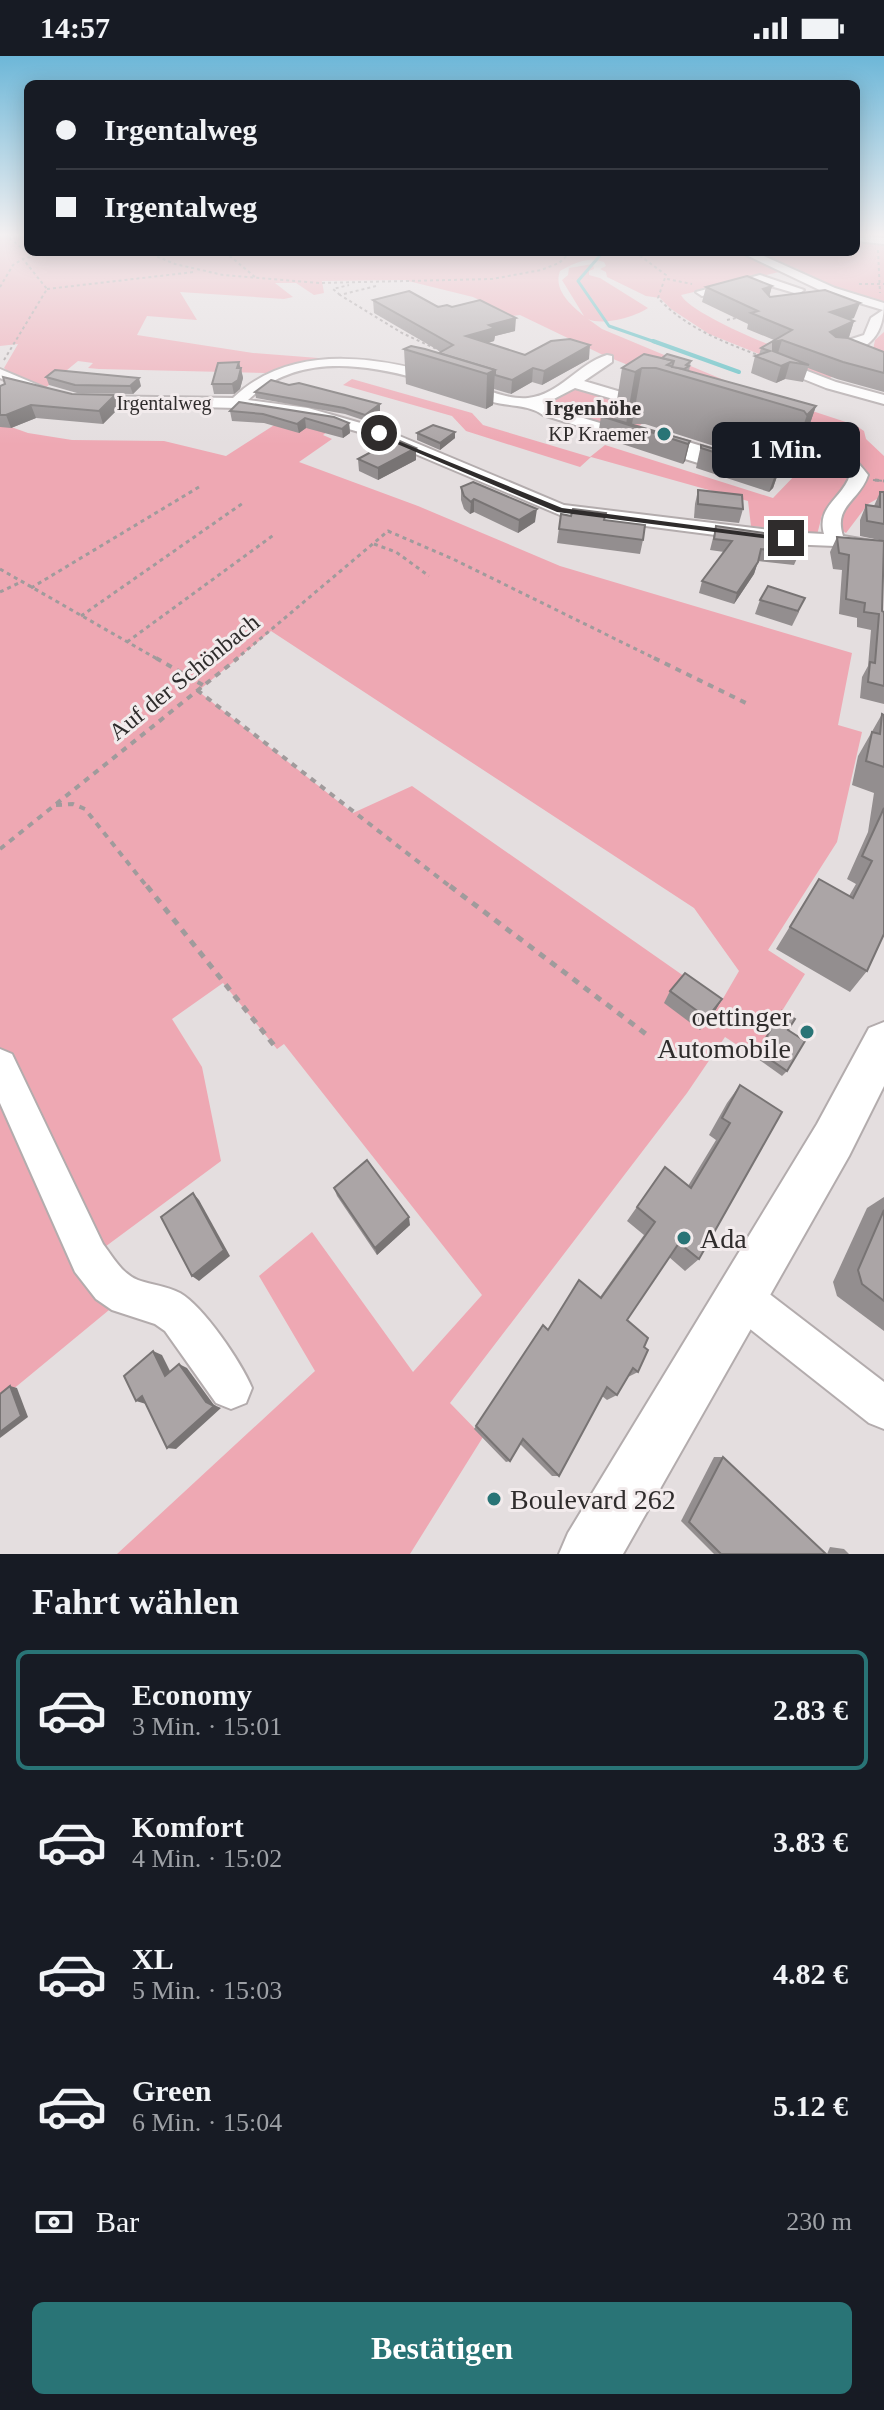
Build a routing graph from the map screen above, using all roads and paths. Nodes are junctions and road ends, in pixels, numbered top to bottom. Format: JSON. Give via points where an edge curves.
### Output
{"nodes":[{"id":1,"x":41,"y":304,"type":"edge"},
{"id":2,"x":355,"y":304,"type":"edge"},
{"id":3,"x":663,"y":304,"type":"edge"},
{"id":4,"x":775,"y":304,"type":"edge"},
{"id":5,"x":767,"y":306,"type":"joint"},
{"id":6,"x":884,"y":314,"type":"edge"},
{"id":7,"x":727,"y":320,"type":"dead end"},
{"id":8,"x":838,"y":348,"type":"edge"},
{"id":9,"x":444,"y":359,"type":"edge"},
{"id":10,"x":607,"y":359,"type":"dead end"},
{"id":11,"x":776,"y":363,"type":"joint"},
{"id":12,"x":0,"y":364,"type":"edge"},
{"id":13,"x":0,"y":373,"type":"edge"},
{"id":14,"x":571,"y":382,"type":"junction"},
{"id":15,"x":884,"y":400,"type":"edge"},
{"id":16,"x":534,"y":402,"type":"junction"},
{"id":17,"x":237,"y":403,"type":"junction"},
{"id":18,"x":665,"y":409,"type":"edge"},
{"id":19,"x":753,"y":424,"type":"edge"},
{"id":20,"x":746,"y":469,"type":"edge"},
{"id":21,"x":199,"y":487,"type":"dead end"},
{"id":22,"x":243,"y":503,"type":"dead end"},
{"id":23,"x":275,"y":534,"type":"dead end"},
{"id":24,"x":835,"y":540,"type":"junction"},
{"id":25,"x":374,"y":544,"type":"junction"},
{"id":26,"x":884,"y":549,"type":"edge"},
{"id":27,"x":0,"y":569,"type":"edge"},
{"id":28,"x":429,"y":576,"type":"dead end"},
{"id":29,"x":21,"y":582,"type":"junction"},
{"id":30,"x":31,"y":588,"type":"junction"},
{"id":31,"x":0,"y":592,"type":"edge"},
{"id":32,"x":80,"y":617,"type":"junction"},
{"id":33,"x":127,"y":642,"type":"junction"},
{"id":34,"x":203,"y":685,"type":"junction"},
{"id":35,"x":197,"y":690,"type":"junction"},
{"id":36,"x":748,"y":704,"type":"dead end"},
{"id":37,"x":55,"y":805,"type":"junction"},
{"id":38,"x":0,"y":849,"type":"edge"},
{"id":39,"x":646,"y":1034,"type":"dead end"},
{"id":40,"x":884,"y":1042,"type":"edge"},
{"id":41,"x":277,"y":1049,"type":"dead end"},
{"id":42,"x":0,"y":1065,"type":"edge"},
{"id":43,"x":740,"y":1296,"type":"junction"},
{"id":44,"x":231,"y":1388,"type":"dead end"},
{"id":45,"x":884,"y":1408,"type":"edge"},
{"id":46,"x":589,"y":1554,"type":"edge"}],
"edges":[{"from":1,"to":12,"type":"path"},
{"from":2,"to":9,"type":"path","via":[[449,356]]},
{"from":3,"to":11,"type":"path","via":[[699,330]]},
{"from":4,"to":5,"type":"street"},
{"from":5,"to":7,"type":"path"},
{"from":6,"to":8,"type":"street","via":[[868,340]]},
{"from":10,"to":14,"type":"street"},
{"from":11,"to":15,"type":"street"},
{"from":13,"to":17,"type":"street","name":"Irgentalweg","via":[[63,398]]},
{"from":14,"to":16,"type":"street"},
{"from":14,"to":18,"type":"street"},
{"from":16,"to":17,"type":"street","name":"Irgentalweg","via":[[350,363],[275,371]]},
{"from":16,"to":20,"type":"street","via":[[548,412]]},
{"from":17,"to":24,"type":"street","name":"Irgentalweg","via":[[366,428],[565,511]]},
{"from":19,"to":24,"type":"street","via":[[824,445],[855,467],[858,482],[829,520]]},
{"from":21,"to":30,"type":"path"},
{"from":22,"to":32,"type":"path"},
{"from":23,"to":33,"type":"path"},
{"from":24,"to":26,"type":"street","name":"Irgentalweg"},
{"from":25,"to":28,"type":"path","via":[[396,552]]},
{"from":25,"to":34,"type":"path","name":"Auf der Schönbach"},
{"from":25,"to":36,"type":"path","name":"Auf der Schönbach","via":[[388,531]]},
{"from":27,"to":29,"type":"path"},
{"from":29,"to":30,"type":"path"},
{"from":29,"to":31,"type":"path"},
{"from":30,"to":32,"type":"path"},
{"from":32,"to":33,"type":"path"},
{"from":33,"to":34,"type":"path"},
{"from":34,"to":35,"type":"path","name":"Auf der Schönbach"},
{"from":35,"to":37,"type":"path","name":"Auf der Schönbach"},
{"from":35,"to":39,"type":"path"},
{"from":37,"to":38,"type":"path","name":"Auf der Schönbach"},
{"from":37,"to":41,"type":"path","via":[[85,809]]},
{"from":40,"to":43,"type":"main road","via":[[857,1098]]},
{"from":42,"to":44,"type":"street","via":[[89,1258],[126,1296],[165,1307],[179,1317]]},
{"from":43,"to":45,"type":"street"},
{"from":43,"to":46,"type":"main road"}]}
